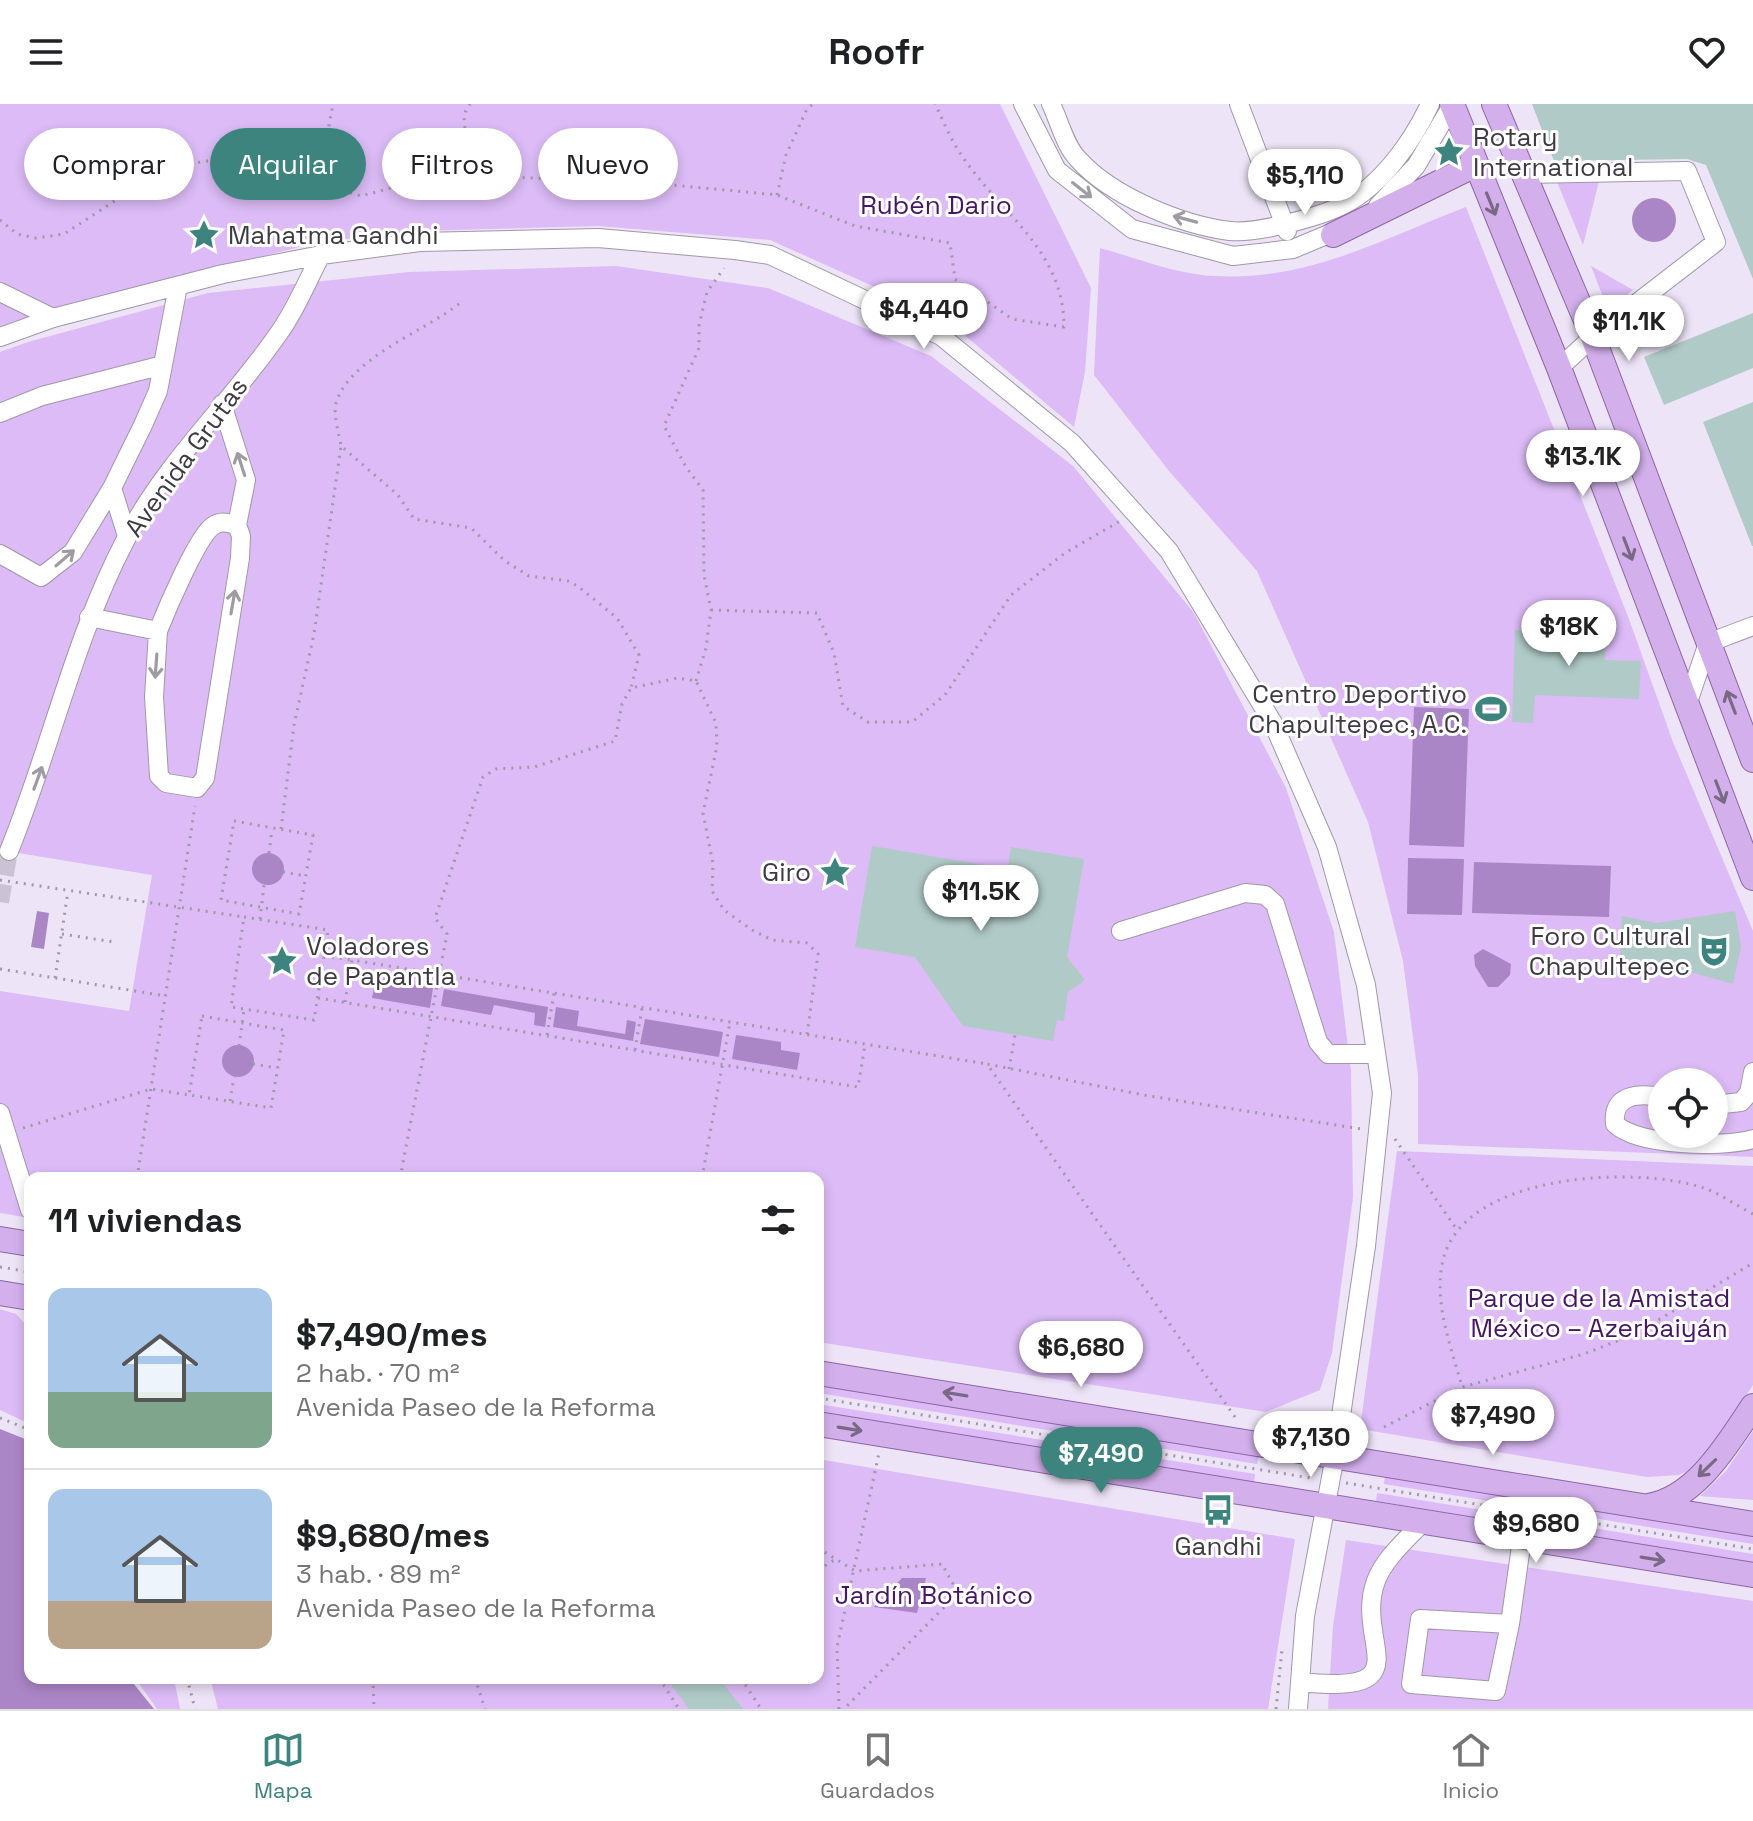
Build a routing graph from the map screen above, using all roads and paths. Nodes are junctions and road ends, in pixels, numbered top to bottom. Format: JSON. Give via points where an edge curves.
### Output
{"nodes":[{"id":1,"x":333,"y":104,"type":"edge"},
{"id":2,"x":470,"y":104,"type":"edge"},
{"id":3,"x":813,"y":104,"type":"edge"},
{"id":4,"x":935,"y":104,"type":"edge"},
{"id":5,"x":1023,"y":104,"type":"edge"},
{"id":6,"x":1051,"y":104,"type":"edge"},
{"id":7,"x":1239,"y":104,"type":"edge"},
{"id":8,"x":1430,"y":104,"type":"edge"},
{"id":9,"x":1452,"y":104,"type":"edge"},
{"id":10,"x":1494,"y":104,"type":"edge"},
{"id":11,"x":329,"y":128,"type":"edge"},
{"id":12,"x":468,"y":128,"type":"edge"},
{"id":13,"x":1077,"y":158,"type":"junction"},
{"id":14,"x":210,"y":160,"type":"edge"},
{"id":15,"x":1475,"y":165,"type":"junction"},
{"id":16,"x":1057,"y":170,"type":"junction"},
{"id":17,"x":1525,"y":174,"type":"junction"},
{"id":18,"x":522,"y":178,"type":"edge"},
{"id":19,"x":777,"y":195,"type":"junction"},
{"id":20,"x":0,"y":220,"type":"edge"},
{"id":21,"x":1284,"y":223,"type":"junction"},
{"id":22,"x":1333,"y":235,"type":"junction"},
{"id":23,"x":1293,"y":249,"type":"junction"},
{"id":24,"x":735,"y":250,"type":"junction"},
{"id":25,"x":321,"y":255,"type":"junction"},
{"id":26,"x":178,"y":286,"type":"junction"},
{"id":27,"x":0,"y":292,"type":"edge"},
{"id":28,"x":459,"y":304,"type":"dead end"},
{"id":29,"x":53,"y":318,"type":"junction"},
{"id":30,"x":0,"y":337,"type":"edge"},
{"id":31,"x":1593,"y":337,"type":"junction"},
{"id":32,"x":163,"y":365,"type":"junction"},
{"id":33,"x":1559,"y":368,"type":"junction"},
{"id":34,"x":222,"y":404,"type":"junction"},
{"id":35,"x":0,"y":413,"type":"edge"},
{"id":36,"x":341,"y":446,"type":"junction"},
{"id":37,"x":112,"y":488,"type":"junction"},
{"id":38,"x":1134,"y":512,"type":"junction"},
{"id":39,"x":237,"y":525,"type":"junction"},
{"id":40,"x":127,"y":536,"type":"junction"},
{"id":41,"x":0,"y":554,"type":"edge"},
{"id":42,"x":711,"y":610,"type":"junction"},
{"id":43,"x":89,"y":617,"type":"junction"},
{"id":44,"x":1753,"y":626,"type":"edge"},
{"id":45,"x":158,"y":631,"type":"junction"},
{"id":46,"x":1708,"y":643,"type":"junction"},
{"id":47,"x":696,"y":681,"type":"junction"},
{"id":48,"x":631,"y":688,"type":"junction"},
{"id":49,"x":1687,"y":705,"type":"junction"},
{"id":50,"x":1753,"y":760,"type":"edge"},
{"id":51,"x":197,"y":788,"type":"junction"},
{"id":52,"x":273,"y":828,"type":"junction"},
{"id":53,"x":281,"y":829,"type":"junction"},
{"id":54,"x":9,"y":851,"type":"tunnel mouth"},
{"id":55,"x":269,"y":853,"type":"dead end"},
{"id":56,"x":283,"y":872,"type":"dead end"},
{"id":57,"x":306,"y":876,"type":"junction"},
{"id":58,"x":1753,"y":878,"type":"edge"},
{"id":59,"x":0,"y":880,"type":"edge"},
{"id":60,"x":264,"y":885,"type":"dead end"},
{"id":61,"x":68,"y":891,"type":"junction"},
{"id":62,"x":261,"y":907,"type":"junction"},
{"id":63,"x":179,"y":908,"type":"junction"},
{"id":64,"x":244,"y":917,"type":"junction"},
{"id":65,"x":260,"y":919,"type":"junction"},
{"id":66,"x":1121,"y":931,"type":"dead end"},
{"id":67,"x":62,"y":934,"type":"junction"},
{"id":68,"x":114,"y":942,"type":"dead end"},
{"id":69,"x":324,"y":956,"type":"junction"},
{"id":70,"x":352,"y":960,"type":"junction"},
{"id":71,"x":0,"y":969,"type":"edge"},
{"id":72,"x":440,"y":974,"type":"junction"},
{"id":73,"x":55,"y":978,"type":"junction"},
{"id":74,"x":554,"y":993,"type":"junction"},
{"id":75,"x":166,"y":996,"type":"junction"},
{"id":76,"x":318,"y":998,"type":"junction"},
{"id":77,"x":345,"y":1002,"type":"junction"},
{"id":78,"x":642,"y":1008,"type":"junction"},
{"id":79,"x":244,"y":1009,"type":"junction"},
{"id":80,"x":431,"y":1016,"type":"junction"},
{"id":81,"x":730,"y":1022,"type":"junction"},
{"id":82,"x":242,"y":1023,"type":"junction"},
{"id":83,"x":547,"y":1035,"type":"junction"},
{"id":84,"x":807,"y":1035,"type":"junction"},
{"id":85,"x":1015,"y":1035,"type":"dead end"},
{"id":86,"x":865,"y":1045,"type":"junction"},
{"id":87,"x":239,"y":1046,"type":"dead end"},
{"id":88,"x":635,"y":1050,"type":"junction"},
{"id":89,"x":1376,"y":1054,"type":"junction"},
{"id":90,"x":253,"y":1064,"type":"dead end"},
{"id":91,"x":723,"y":1064,"type":"junction"},
{"id":92,"x":987,"y":1064,"type":"junction"},
{"id":93,"x":278,"y":1068,"type":"junction"},
{"id":94,"x":1009,"y":1069,"type":"junction"},
{"id":95,"x":1753,"y":1072,"type":"edge"},
{"id":96,"x":234,"y":1077,"type":"dead end"},
{"id":97,"x":151,"y":1089,"type":"junction"},
{"id":98,"x":189,"y":1095,"type":"junction"},
{"id":99,"x":1648,"y":1097,"type":"edge"},
{"id":100,"x":230,"y":1101,"type":"junction"},
{"id":101,"x":1728,"y":1103,"type":"edge"},
{"id":102,"x":0,"y":1113,"type":"edge"},
{"id":103,"x":1378,"y":1131,"type":"junction"},
{"id":104,"x":5,"y":1133,"type":"junction"},
{"id":105,"x":1648,"y":1138,"type":"edge"},
{"id":106,"x":1753,"y":1139,"type":"edge"},
{"id":107,"x":1728,"y":1145,"type":"edge"},
{"id":108,"x":138,"y":1172,"type":"edge"},
{"id":109,"x":401,"y":1172,"type":"edge"},
{"id":110,"x":703,"y":1172,"type":"edge"},
{"id":111,"x":24,"y":1192,"type":"edge"},
{"id":112,"x":1753,"y":1214,"type":"edge"},
{"id":113,"x":1457,"y":1230,"type":"junction"},
{"id":114,"x":0,"y":1239,"type":"edge"},
{"id":115,"x":24,"y":1243,"type":"edge"},
{"id":116,"x":1753,"y":1263,"type":"edge"},
{"id":117,"x":0,"y":1267,"type":"edge"},
{"id":118,"x":24,"y":1271,"type":"edge"},
{"id":119,"x":0,"y":1293,"type":"edge"},
{"id":120,"x":24,"y":1297,"type":"edge"},
{"id":121,"x":824,"y":1374,"type":"edge"},
{"id":122,"x":1462,"y":1387,"type":"junction"},
{"id":123,"x":824,"y":1399,"type":"edge"},
{"id":124,"x":1753,"y":1406,"type":"edge"},
{"id":125,"x":0,"y":1418,"type":"edge"},
{"id":126,"x":824,"y":1425,"type":"edge"},
{"id":127,"x":1384,"y":1427,"type":"dead end"},
{"id":128,"x":24,"y":1428,"type":"edge"},
{"id":129,"x":883,"y":1434,"type":"junction"},
{"id":130,"x":1251,"y":1440,"type":"junction"},
{"id":131,"x":1335,"y":1456,"type":"junction"},
{"id":132,"x":1270,"y":1471,"type":"junction"},
{"id":133,"x":1376,"y":1475,"type":"dead end"},
{"id":134,"x":1310,"y":1478,"type":"dead end"},
{"id":135,"x":1268,"y":1486,"type":"dead end"},
{"id":136,"x":1360,"y":1486,"type":"dead end"},
{"id":137,"x":1374,"y":1488,"type":"junction"},
{"id":138,"x":1372,"y":1501,"type":"dead end"},
{"id":139,"x":1643,"y":1506,"type":"junction"},
{"id":140,"x":1327,"y":1508,"type":"junction"},
{"id":141,"x":1422,"y":1523,"type":"junction"},
{"id":142,"x":1753,"y":1524,"type":"edge"},
{"id":143,"x":1522,"y":1539,"type":"junction"},
{"id":144,"x":1753,"y":1549,"type":"edge"},
{"id":145,"x":824,"y":1552,"type":"edge"},
{"id":146,"x":836,"y":1559,"type":"junction"},
{"id":147,"x":824,"y":1566,"type":"edge"},
{"id":148,"x":855,"y":1571,"type":"junction"},
{"id":149,"x":1753,"y":1575,"type":"edge"},
{"id":150,"x":1510,"y":1624,"type":"junction"},
{"id":151,"x":1300,"y":1682,"type":"junction"},
{"id":152,"x":188,"y":1684,"type":"edge"},
{"id":153,"x":373,"y":1684,"type":"edge"},
{"id":154,"x":477,"y":1684,"type":"edge"},
{"id":155,"x":663,"y":1684,"type":"edge"},
{"id":156,"x":745,"y":1684,"type":"edge"},
{"id":157,"x":760,"y":1707,"type":"edge"},
{"id":158,"x":195,"y":1709,"type":"edge"},
{"id":159,"x":374,"y":1709,"type":"edge"},
{"id":160,"x":485,"y":1709,"type":"edge"},
{"id":161,"x":679,"y":1709,"type":"edge"},
{"id":162,"x":753,"y":1709,"type":"edge"},
{"id":163,"x":842,"y":1709,"type":"edge"},
{"id":164,"x":1298,"y":1709,"type":"edge"}],
"edges":[{"from":1,"to":11,"type":"path"},
{"from":2,"to":12,"type":"path","via":[[464,114]]},
{"from":3,"to":19,"type":"path","via":[[786,155]]},
{"from":4,"to":19,"type":"path","via":[[959,153],[1050,263],[1064,299],[1064,327],[1012,319],[955,279],[950,243],[855,226]]},
{"from":5,"to":16,"type":"street"},
{"from":6,"to":13,"type":"street"},
{"from":7,"to":21,"type":"street"},
{"from":8,"to":21,"type":"street","via":[[1401,153],[1364,190],[1344,204]]},
{"from":9,"to":15,"type":"main road"},
{"from":9,"to":22,"type":"street","via":[[1416,166],[1392,195]]},
{"from":10,"to":17,"type":"main road"},
{"from":13,"to":16,"type":"street"},
{"from":21,"to":13,"type":"street","one_way":true,"via":[[1232,232],[1144,208]]},
{"from":14,"to":20,"type":"path","via":[[165,168],[64,234],[17,234]]},
{"from":15,"to":22,"type":"main road"},
{"from":15,"to":33,"type":"main road","one_way":true},
{"from":16,"to":23,"type":"street","one_way":true,"via":[[1132,229],[1233,256]]},
{"from":17,"to":31,"type":"main road"},
{"from":17,"to":31,"type":"street","via":[[1687,171],[1716,242]]},
{"from":18,"to":19,"type":"path"},
{"from":21,"to":23,"type":"street"},
{"from":22,"to":23,"type":"street"},
{"from":24,"to":25,"type":"street","via":[[598,238],[420,242]]},
{"from":24,"to":38,"type":"street","via":[[770,255],[941,336],[1072,443]]},
{"from":24,"to":42,"type":"path","via":[[707,292],[699,348],[664,426],[703,490],[704,575]]},
{"from":25,"to":26,"type":"street"},
{"from":25,"to":34,"type":"street","name":"Avenida Grutas","via":[[282,329]]},
{"from":26,"to":29,"type":"street"},
{"from":26,"to":32,"type":"street"},
{"from":27,"to":29,"type":"street"},
{"from":28,"to":36,"type":"path","via":[[353,373],[335,405]]},
{"from":29,"to":30,"type":"street"},
{"from":31,"to":33,"type":"street"},
{"from":31,"to":46,"type":"main road"},
{"from":32,"to":35,"type":"street","via":[[42,396]]},
{"from":32,"to":37,"type":"street","via":[[158,391]]},
{"from":33,"to":49,"type":"main road","one_way":true},
{"from":39,"to":34,"type":"street","one_way":true,"via":[[246,480]]},
{"from":34,"to":40,"type":"street","name":"Avenida Grutas"},
{"from":36,"to":48,"type":"path","via":[[398,495],[414,519],[471,528],[529,576],[568,581],[617,618],[639,655]]},
{"from":36,"to":53,"type":"path"},
{"from":37,"to":40,"type":"street"},
{"from":41,"to":37,"type":"street","one_way":true,"via":[[41,577],[73,552]]},
{"from":38,"to":42,"type":"path","via":[[1065,553],[1011,595],[945,695],[912,722],[868,722],[843,706],[834,653],[817,613]]},
{"from":38,"to":89,"type":"street","via":[[1169,551],[1273,723],[1327,847],[1366,985]]},
{"from":39,"to":45,"type":"street","via":[[221,522],[210,527]]},
{"from":51,"to":39,"type":"street","one_way":true,"via":[[205,778],[240,558]]},
{"from":40,"to":43,"type":"street","name":"Avenida Grutas"},
{"from":42,"to":47,"type":"path"},
{"from":43,"to":45,"type":"street"},
{"from":54,"to":43,"type":"street","name":"Avenida Grutas","one_way":true,"via":[[36,786]]},
{"from":44,"to":46,"type":"street"},
{"from":45,"to":51,"type":"street","one_way":true,"via":[[154,697],[159,776],[166,783]]},
{"from":46,"to":49,"type":"street"},
{"from":50,"to":46,"type":"main road","one_way":true},
{"from":47,"to":48,"type":"path","via":[[678,678]]},
{"from":47,"to":84,"type":"path","via":[[716,723],[717,746],[703,813],[713,864],[712,891],[724,910],[752,930],[772,940],[807,943],[818,954]]},
{"from":48,"to":72,"type":"path","via":[[615,741],[534,767],[496,769],[483,777],[435,918],[447,934]]},
{"from":49,"to":58,"type":"main road","one_way":true},
{"from":51,"to":63,"type":"path"},
{"from":52,"to":53,"type":"path"},
{"from":52,"to":55,"type":"path"},
{"from":52,"to":62,"type":"path","via":[[234,821],[221,900]]},
{"from":53,"to":57,"type":"path","via":[[313,835]]},
{"from":56,"to":57,"type":"path"},
{"from":57,"to":62,"type":"path","via":[[299,914]]},
{"from":59,"to":61,"type":"path"},
{"from":60,"to":62,"type":"path"},
{"from":61,"to":63,"type":"path"},
{"from":61,"to":67,"type":"path"},
{"from":62,"to":65,"type":"path"},
{"from":63,"to":64,"type":"path"},
{"from":63,"to":75,"type":"path"},
{"from":64,"to":65,"type":"path"},
{"from":64,"to":79,"type":"path","via":[[231,1007]]},
{"from":65,"to":69,"type":"path","via":[[328,930]]},
{"from":66,"to":89,"type":"street","via":[[1245,893],[1265,895],[1275,904],[1318,1042],[1328,1054]]},
{"from":67,"to":68,"type":"path"},
{"from":67,"to":73,"type":"path"},
{"from":69,"to":70,"type":"path"},
{"from":69,"to":76,"type":"path"},
{"from":70,"to":72,"type":"path"},
{"from":70,"to":77,"type":"path"},
{"from":71,"to":73,"type":"path"},
{"from":72,"to":74,"type":"path"},
{"from":72,"to":80,"type":"path"},
{"from":73,"to":75,"type":"path"},
{"from":74,"to":78,"type":"path"},
{"from":74,"to":83,"type":"path"},
{"from":75,"to":97,"type":"path"},
{"from":76,"to":77,"type":"path"},
{"from":76,"to":79,"type":"path","via":[[314,1020]]},
{"from":77,"to":80,"type":"path"},
{"from":78,"to":81,"type":"path"},
{"from":78,"to":88,"type":"path"},
{"from":79,"to":82,"type":"path"},
{"from":80,"to":83,"type":"path"},
{"from":80,"to":109,"type":"path"},
{"from":81,"to":84,"type":"path"},
{"from":81,"to":91,"type":"path"},
{"from":82,"to":87,"type":"path"},
{"from":82,"to":93,"type":"path","via":[[284,1030]]},
{"from":82,"to":98,"type":"path","via":[[202,1016]]},
{"from":83,"to":88,"type":"path"},
{"from":84,"to":86,"type":"path"},
{"from":85,"to":94,"type":"path"},
{"from":86,"to":91,"type":"path","via":[[858,1087]]},
{"from":86,"to":92,"type":"path"},
{"from":88,"to":91,"type":"path"},
{"from":89,"to":103,"type":"street","via":[[1382,1093]]},
{"from":90,"to":93,"type":"path"},
{"from":91,"to":110,"type":"path"},
{"from":92,"to":94,"type":"path"},
{"from":92,"to":130,"type":"path"},
{"from":93,"to":100,"type":"path","via":[[271,1108]]},
{"from":94,"to":103,"type":"path"},
{"from":95,"to":101,"type":"street","via":[[1749,1093],[1741,1102]]},
{"from":96,"to":100,"type":"path"},
{"from":97,"to":98,"type":"path"},
{"from":97,"to":104,"type":"path"},
{"from":97,"to":108,"type":"path"},
{"from":98,"to":100,"type":"path"},
{"from":99,"to":105,"type":"street","via":[[1630,1096],[1614,1112],[1615,1124],[1623,1132]]},
{"from":102,"to":104,"type":"street"},
{"from":103,"to":113,"type":"path","via":[[1397,1140]]},
{"from":103,"to":131,"type":"street"},
{"from":104,"to":111,"type":"street"},
{"from":106,"to":107,"type":"street"},
{"from":112,"to":113,"type":"path","via":[[1704,1188],[1626,1176],[1542,1183],[1497,1200]]},
{"from":113,"to":122,"type":"path","via":[[1443,1259],[1439,1291]]},
{"from":114,"to":115,"type":"main road"},
{"from":116,"to":122,"type":"path","via":[[1635,1334],[1584,1354]]},
{"from":117,"to":118,"type":"path"},
{"from":119,"to":120,"type":"main road"},
{"from":130,"to":121,"type":"main road","one_way":true},
{"from":122,"to":127,"type":"path"},
{"from":123,"to":132,"type":"path"},
{"from":124,"to":139,"type":"main road","one_way":true,"via":[[1712,1465],[1671,1498]]},
{"from":125,"to":128,"type":"path"},
{"from":126,"to":129,"type":"main road","one_way":true},
{"from":129,"to":140,"type":"main road"},
{"from":129,"to":148,"type":"path"},
{"from":130,"to":131,"type":"main road"},
{"from":131,"to":139,"type":"main road"},
{"from":131,"to":140,"type":"street"},
{"from":132,"to":134,"type":"path"},
{"from":132,"to":135,"type":"path"},
{"from":133,"to":137,"type":"path"},
{"from":136,"to":137,"type":"path"},
{"from":137,"to":138,"type":"path"},
{"from":137,"to":144,"type":"path"},
{"from":139,"to":142,"type":"main road"},
{"from":140,"to":141,"type":"main road"},
{"from":140,"to":151,"type":"street","via":[[1305,1616]]},
{"from":141,"to":143,"type":"main road"},
{"from":141,"to":151,"type":"street","via":[[1375,1583],[1373,1670],[1351,1685]]},
{"from":143,"to":149,"type":"main road","one_way":true},
{"from":143,"to":150,"type":"street"},
{"from":145,"to":146,"type":"path"},
{"from":146,"to":147,"type":"path"},
{"from":146,"to":148,"type":"path"},
{"from":148,"to":163,"type":"path","via":[[837,1647]]},
{"from":148,"to":163,"type":"path","via":[[942,1564],[958,1593]]},
{"from":150,"to":150,"type":"street","via":[[1496,1691],[1411,1684],[1420,1619]]},
{"from":151,"to":164,"type":"street"},
{"from":152,"to":158,"type":"path"},
{"from":153,"to":159,"type":"path"},
{"from":154,"to":160,"type":"path"},
{"from":155,"to":161,"type":"path"},
{"from":156,"to":157,"type":"path"},
{"from":157,"to":162,"type":"path"}]}
